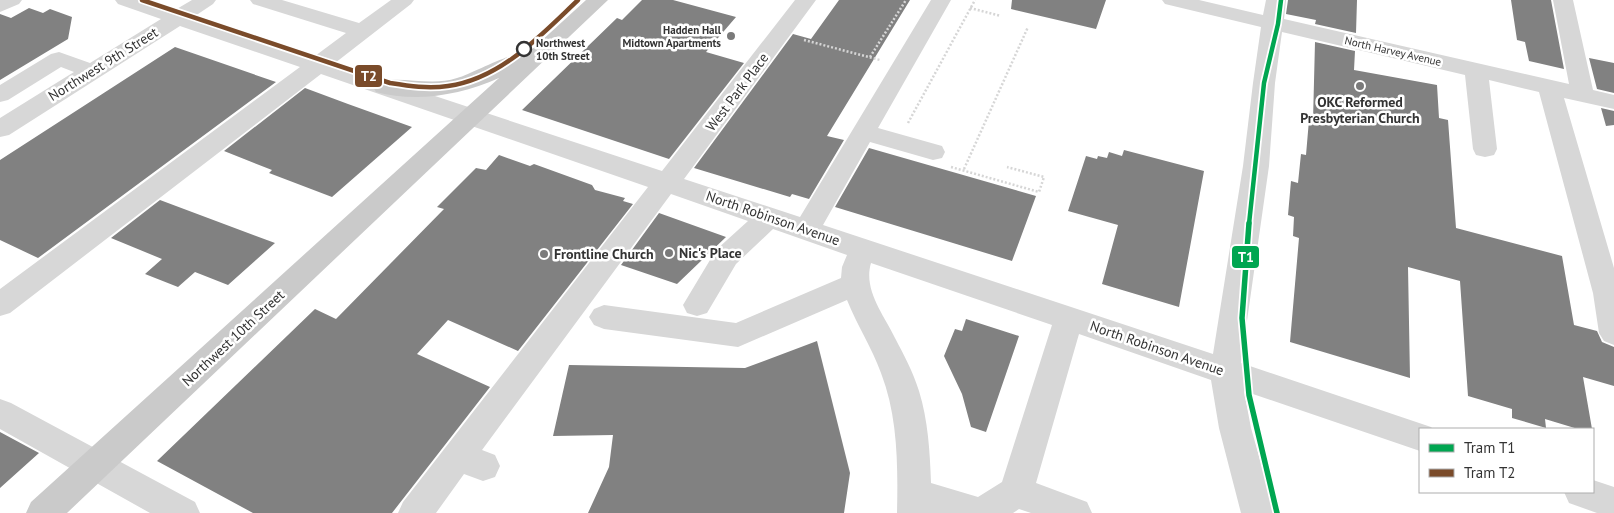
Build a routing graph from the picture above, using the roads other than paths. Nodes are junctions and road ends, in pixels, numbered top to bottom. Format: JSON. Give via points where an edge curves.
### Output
{"nodes":[{"id":1,"x":126,"y":0,"type":"edge"},
{"id":2,"x":206,"y":0,"type":"edge"},
{"id":3,"x":260,"y":0,"type":"edge"},
{"id":4,"x":404,"y":0,"type":"edge"},
{"id":5,"x":598,"y":0,"type":"edge"},
{"id":6,"x":806,"y":0,"type":"edge"},
{"id":7,"x":941,"y":0,"type":"edge"},
{"id":8,"x":1172,"y":0,"type":"edge"},
{"id":9,"x":1563,"y":0,"type":"edge"},
{"id":10,"x":1274,"y":11,"type":"edge"},
{"id":11,"x":178,"y":18,"type":"junction"},
{"id":12,"x":362,"y":32,"type":"junction"},
{"id":13,"x":549,"y":46,"type":"junction"},
{"id":14,"x":318,"y":64,"type":"junction"},
{"id":15,"x":1476,"y":70,"type":"junction"},
{"id":16,"x":92,"y":71,"type":"junction"},
{"id":17,"x":384,"y":87,"type":"junction"},
{"id":18,"x":1549,"y":87,"type":"junction"},
{"id":19,"x":0,"y":95,"type":"edge"},
{"id":20,"x":1583,"y":95,"type":"junction"},
{"id":21,"x":1614,"y":102,"type":"edge"},
{"id":22,"x":471,"y":117,"type":"junction"},
{"id":23,"x":0,"y":129,"type":"edge"},
{"id":24,"x":864,"y":132,"type":"junction"},
{"id":25,"x":1485,"y":149,"type":"dead end"},
{"id":26,"x":933,"y":152,"type":"dead end"},
{"id":27,"x":667,"y":183,"type":"junction"},
{"id":28,"x":769,"y":217,"type":"junction"},
{"id":29,"x":806,"y":230,"type":"junction"},
{"id":30,"x":863,"y":249,"type":"junction"},
{"id":31,"x":856,"y":284,"type":"junction"},
{"id":32,"x":1610,"y":294,"type":"edge"},
{"id":33,"x":0,"y":305,"type":"edge"},
{"id":34,"x":697,"y":305,"type":"dead end"},
{"id":35,"x":604,"y":317,"type":"dead end"},
{"id":36,"x":1069,"y":318,"type":"junction"},
{"id":37,"x":1614,"y":333,"type":"edge"},
{"id":38,"x":1225,"y":371,"type":"junction"},
{"id":39,"x":0,"y":413,"type":"edge"},
{"id":40,"x":1419,"y":437,"type":"edge"},
{"id":41,"x":96,"y":465,"type":"junction"},
{"id":42,"x":1016,"y":492,"type":"junction"},
{"id":43,"x":1578,"y":493,"type":"edge"},
{"id":44,"x":1585,"y":493,"type":"edge"},
{"id":45,"x":914,"y":503,"type":"edge"},
{"id":46,"x":1614,"y":503,"type":"edge"},
{"id":47,"x":43,"y":513,"type":"edge"},
{"id":48,"x":183,"y":513,"type":"edge"},
{"id":49,"x":416,"y":513,"type":"edge"},
{"id":50,"x":977,"y":513,"type":"edge"},
{"id":51,"x":983,"y":513,"type":"edge"},
{"id":52,"x":1075,"y":513,"type":"edge"},
{"id":53,"x":1258,"y":513,"type":"edge"},
{"id":54,"x":1580,"y":513,"type":"edge"}],
"edges":[{"from":1,"to":11,"type":"street","name":"North Robinson Avenue"},
{"from":2,"to":11,"type":"street","name":"Northwest 9th Street"},
{"from":3,"to":12,"type":"street"},
{"from":4,"to":12,"type":"street"},
{"from":5,"to":13,"type":"main road","name":"Northwest 10th Street"},
{"from":6,"to":27,"type":"street","name":"West Park Place"},
{"from":7,"to":24,"type":"street"},
{"from":8,"to":10,"type":"street","name":"North Harvey Avenue"},
{"from":9,"to":20,"type":"street"},
{"from":10,"to":15,"type":"street","name":"North Harvey Avenue"},
{"from":10,"to":38,"type":"street","via":[[1256,166]]},
{"from":11,"to":14,"type":"street","name":"North Robinson Avenue"},
{"from":11,"to":16,"type":"street","name":"Northwest 9th Street"},
{"from":12,"to":14,"type":"street"},
{"from":13,"to":17,"type":"main road","via":[[458,86],[422,90]]},
{"from":13,"to":22,"type":"main road","name":"Northwest 10th Street"},
{"from":14,"to":17,"type":"street","name":"North Robinson Avenue"},
{"from":14,"to":33,"type":"street"},
{"from":15,"to":18,"type":"street","name":"North Harvey Avenue"},
{"from":15,"to":25,"type":"street"},
{"from":16,"to":19,"type":"street","via":[[59,59]]},
{"from":16,"to":23,"type":"street","name":"Northwest 9th Street"},
{"from":17,"to":22,"type":"street","name":"North Robinson Avenue"},
{"from":18,"to":20,"type":"street","name":"North Harvey Avenue"},
{"from":18,"to":32,"type":"street"},
{"from":20,"to":21,"type":"street","name":"North Harvey Avenue"},
{"from":22,"to":27,"type":"street","name":"North Robinson Avenue"},
{"from":22,"to":41,"type":"main road","name":"Northwest 10th Street"},
{"from":24,"to":26,"type":"street"},
{"from":24,"to":29,"type":"street"},
{"from":27,"to":28,"type":"street","name":"North Robinson Avenue"},
{"from":27,"to":49,"type":"street","name":"West Park Place","via":[[649,203],[470,461]]},
{"from":28,"to":29,"type":"street","name":"North Robinson Avenue"},
{"from":28,"to":34,"type":"street","via":[[726,257]]},
{"from":29,"to":30,"type":"street","name":"North Robinson Avenue"},
{"from":30,"to":31,"type":"street","via":[[854,273]]},
{"from":30,"to":36,"type":"street","name":"North Robinson Avenue"},
{"from":31,"to":35,"type":"street","via":[[738,335]]},
{"from":31,"to":45,"type":"street","via":[[897,372],[905,398],[911,437]]},
{"from":32,"to":37,"type":"street"},
{"from":36,"to":38,"type":"street","name":"North Robinson Avenue"},
{"from":36,"to":42,"type":"street"},
{"from":38,"to":40,"type":"street","name":"North Robinson Avenue"},
{"from":38,"to":53,"type":"street","via":[[1235,428]]},
{"from":39,"to":41,"type":"street"},
{"from":41,"to":47,"type":"main road","name":"Northwest 10th Street"},
{"from":41,"to":48,"type":"street"},
{"from":42,"to":51,"type":"street"},
{"from":42,"to":52,"type":"street"},
{"from":43,"to":54,"type":"street"},
{"from":44,"to":46,"type":"street"},
{"from":45,"to":50,"type":"street"}]}
